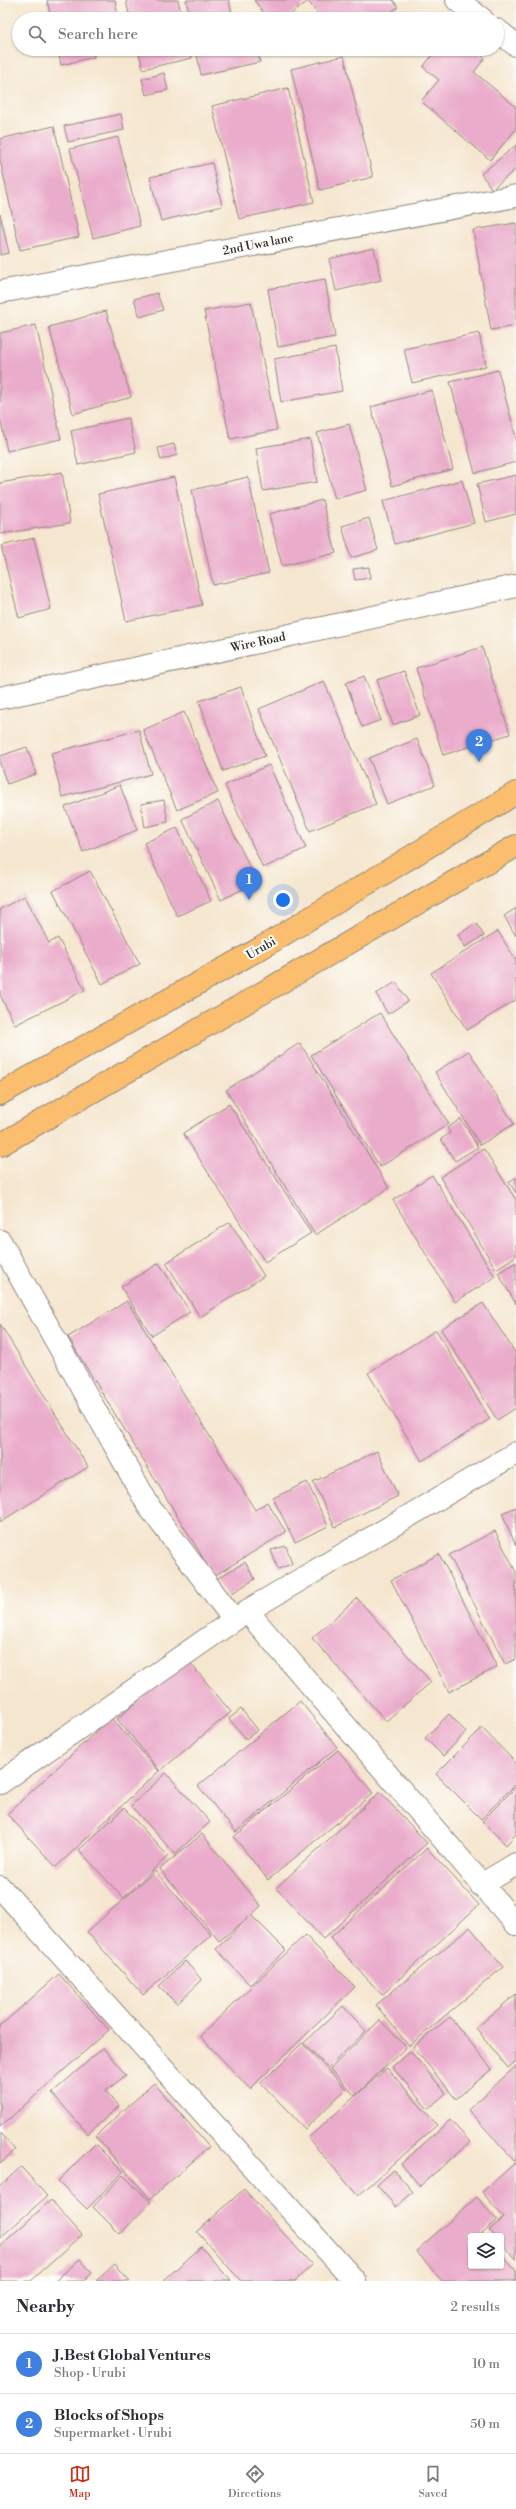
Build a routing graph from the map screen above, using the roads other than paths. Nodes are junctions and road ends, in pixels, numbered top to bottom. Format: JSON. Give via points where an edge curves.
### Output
{"nodes":[{"id":1,"x":457,"y":0,"type":"edge"},
{"id":2,"x":473,"y":12,"type":"edge"},
{"id":3,"x":504,"y":36,"type":"edge"},
{"id":4,"x":516,"y":45,"type":"edge"},
{"id":5,"x":516,"y":196,"type":"edge"},
{"id":6,"x":0,"y":292,"type":"edge"},
{"id":7,"x":516,"y":586,"type":"edge"},
{"id":8,"x":0,"y":698,"type":"edge"},
{"id":9,"x":516,"y":793,"type":"edge"},
{"id":10,"x":516,"y":846,"type":"edge"},
{"id":11,"x":0,"y":1094,"type":"edge"},
{"id":12,"x":0,"y":1145,"type":"edge"},
{"id":13,"x":0,"y":1241,"type":"edge"},
{"id":14,"x":516,"y":1453,"type":"edge"},
{"id":15,"x":240,"y":1616,"type":"junction"},
{"id":16,"x":0,"y":1783,"type":"edge"},
{"id":17,"x":516,"y":1864,"type":"edge"},
{"id":18,"x":481,"y":1885,"type":"junction"},
{"id":19,"x":0,"y":1887,"type":"edge"},
{"id":20,"x":516,"y":1924,"type":"edge"},
{"id":21,"x":355,"y":2281,"type":"edge"}],
"edges":[{"from":1,"to":2,"type":"street"},
{"from":3,"to":4,"type":"street"},
{"from":5,"to":6,"type":"street","name":"2nd Uwa lane"},
{"from":7,"to":8,"type":"street","name":"Wire Road"},
{"from":9,"to":11,"type":"highway","name":"Urubi","via":[[261,948]]},
{"from":10,"to":12,"type":"highway"},
{"from":13,"to":15,"type":"street","via":[[150,1508]]},
{"from":14,"to":15,"type":"street"},
{"from":15,"to":16,"type":"street"},
{"from":15,"to":18,"type":"street"},
{"from":17,"to":18,"type":"street"},
{"from":18,"to":20,"type":"street"},
{"from":19,"to":21,"type":"street"}]}
